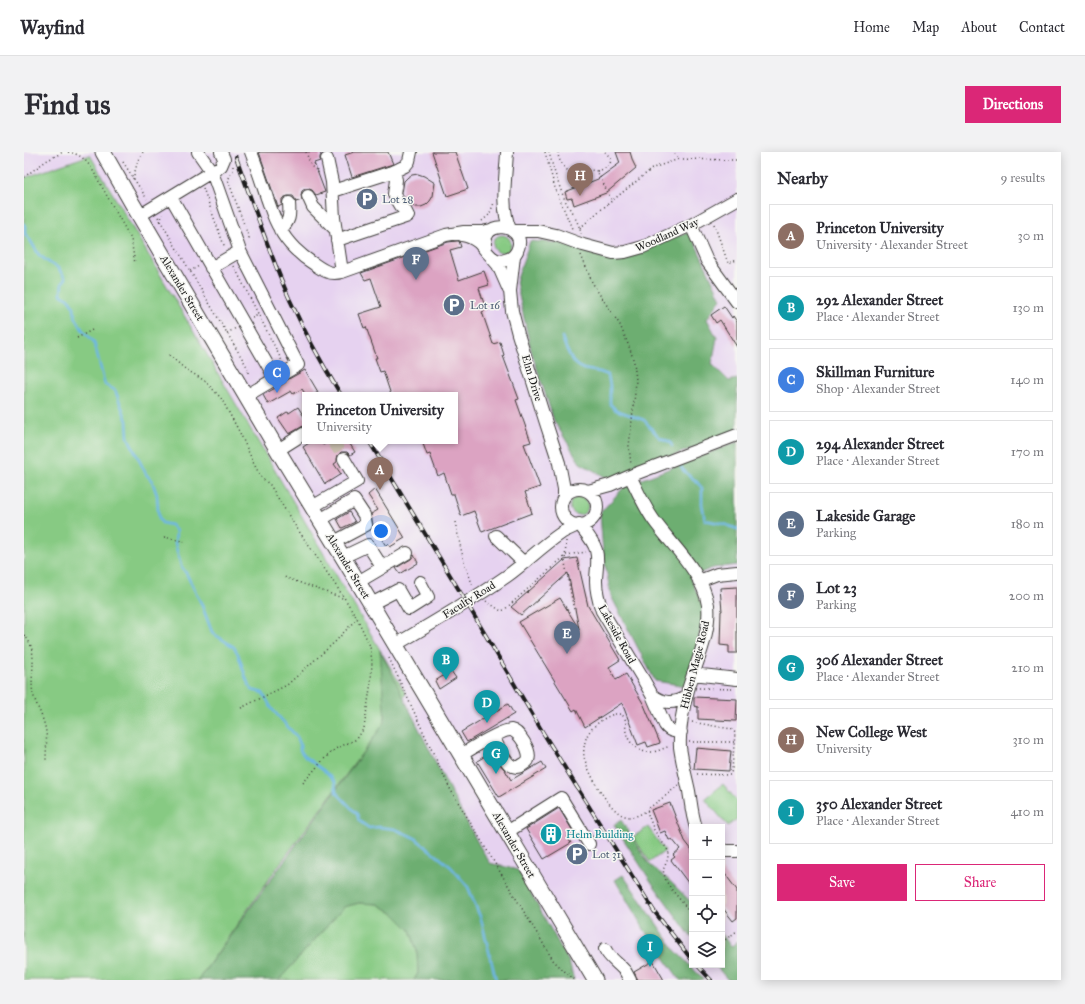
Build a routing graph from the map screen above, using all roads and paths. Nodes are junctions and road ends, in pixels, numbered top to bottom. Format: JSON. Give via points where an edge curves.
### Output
{"nodes":[{"id":1,"x":63,"y":152,"type":"edge"},
{"id":2,"x":68,"y":152,"type":"edge"},
{"id":3,"x":103,"y":152,"type":"edge"},
{"id":4,"x":144,"y":152,"type":"edge"},
{"id":5,"x":198,"y":152,"type":"edge"},
{"id":6,"x":222,"y":152,"type":"edge"},
{"id":7,"x":251,"y":152,"type":"edge"},
{"id":8,"x":411,"y":152,"type":"edge"},
{"id":9,"x":507,"y":152,"type":"edge"},
{"id":10,"x":544,"y":152,"type":"edge"},
{"id":11,"x":549,"y":152,"type":"edge"},
{"id":12,"x":558,"y":152,"type":"edge"},
{"id":13,"x":605,"y":152,"type":"edge"},
{"id":14,"x":673,"y":152,"type":"edge"},
{"id":15,"x":327,"y":159,"type":"dead end"},
{"id":16,"x":679,"y":159,"type":"junction"},
{"id":17,"x":737,"y":160,"type":"edge"},
{"id":18,"x":123,"y":162,"type":"dead end"},
{"id":19,"x":232,"y":163,"type":"dead end"},
{"id":20,"x":597,"y":171,"type":"junction"},
{"id":21,"x":212,"y":172,"type":"junction"},
{"id":22,"x":394,"y":172,"type":"junction"},
{"id":23,"x":24,"y":177,"type":"edge"},
{"id":24,"x":133,"y":178,"type":"junction"},
{"id":25,"x":203,"y":188,"type":"dead end"},
{"id":26,"x":333,"y":192,"type":"junction"},
{"id":27,"x":505,"y":193,"type":"junction"},
{"id":28,"x":308,"y":196,"type":"dead end"},
{"id":29,"x":170,"y":197,"type":"junction"},
{"id":30,"x":147,"y":199,"type":"dead end"},
{"id":31,"x":737,"y":199,"type":"edge"},
{"id":32,"x":495,"y":200,"type":"dead end"},
{"id":33,"x":612,"y":201,"type":"junction"},
{"id":34,"x":289,"y":203,"type":"dead end"},
{"id":35,"x":492,"y":209,"type":"junction"},
{"id":36,"x":496,"y":211,"type":"dead end"},
{"id":37,"x":164,"y":212,"type":"dead end"},
{"id":38,"x":157,"y":215,"type":"dead end"},
{"id":39,"x":709,"y":215,"type":"junction"},
{"id":40,"x":139,"y":216,"type":"junction"},
{"id":41,"x":161,"y":222,"type":"junction"},
{"id":42,"x":480,"y":223,"type":"dead end"},
{"id":43,"x":691,"y":226,"type":"junction"},
{"id":44,"x":580,"y":228,"type":"junction"},
{"id":45,"x":493,"y":229,"type":"junction"},
{"id":46,"x":280,"y":230,"type":"junction"},
{"id":47,"x":512,"y":230,"type":"junction"},
{"id":48,"x":546,"y":233,"type":"junction"},
{"id":49,"x":336,"y":234,"type":"junction"},
{"id":50,"x":452,"y":234,"type":"junction"},
{"id":51,"x":580,"y":245,"type":"junction"},
{"id":52,"x":243,"y":246,"type":"junction"},
{"id":53,"x":226,"y":251,"type":"dead end"},
{"id":54,"x":516,"y":251,"type":"junction"},
{"id":55,"x":489,"y":254,"type":"junction"},
{"id":56,"x":737,"y":260,"type":"edge"},
{"id":57,"x":135,"y":264,"type":"dead end"},
{"id":58,"x":206,"y":266,"type":"junction"},
{"id":59,"x":234,"y":267,"type":"dead end"},
{"id":60,"x":190,"y":271,"type":"junction"},
{"id":61,"x":342,"y":272,"type":"junction"},
{"id":62,"x":510,"y":291,"type":"junction"},
{"id":63,"x":737,"y":302,"type":"edge"},
{"id":64,"x":239,"y":326,"type":"dead end"},
{"id":65,"x":94,"y":329,"type":"dead end"},
{"id":66,"x":227,"y":333,"type":"junction"},
{"id":67,"x":77,"y":338,"type":"dead end"},
{"id":68,"x":169,"y":355,"type":"dead end"},
{"id":69,"x":283,"y":364,"type":"dead end"},
{"id":70,"x":247,"y":377,"type":"dead end"},
{"id":71,"x":275,"y":378,"type":"junction"},
{"id":72,"x":246,"y":396,"type":"junction"},
{"id":73,"x":302,"y":435,"type":"edge"},
{"id":74,"x":737,"y":435,"type":"edge"},
{"id":75,"x":278,"y":450,"type":"junction"},
{"id":76,"x":344,"y":458,"type":"tunnel mouth"},
{"id":77,"x":559,"y":463,"type":"junction"},
{"id":78,"x":627,"y":475,"type":"junction"},
{"id":79,"x":582,"y":490,"type":"junction"},
{"id":80,"x":564,"y":497,"type":"junction"},
{"id":81,"x":597,"y":506,"type":"junction"},
{"id":82,"x":562,"y":511,"type":"junction"},
{"id":83,"x":316,"y":513,"type":"junction"},
{"id":84,"x":592,"y":519,"type":"junction"},
{"id":85,"x":455,"y":522,"type":"dead end"},
{"id":86,"x":579,"y":524,"type":"junction"},
{"id":87,"x":496,"y":536,"type":"dead end"},
{"id":88,"x":164,"y":537,"type":"dead end"},
{"id":89,"x":566,"y":538,"type":"dead end"},
{"id":90,"x":186,"y":542,"type":"dead end"},
{"id":91,"x":334,"y":542,"type":"junction"},
{"id":92,"x":539,"y":550,"type":"junction"},
{"id":93,"x":592,"y":550,"type":"junction"},
{"id":94,"x":407,"y":553,"type":"dead end"},
{"id":95,"x":566,"y":555,"type":"junction"},
{"id":96,"x":343,"y":557,"type":"junction"},
{"id":97,"x":524,"y":563,"type":"junction"},
{"id":98,"x":382,"y":568,"type":"junction"},
{"id":99,"x":737,"y":572,"type":"edge"},
{"id":100,"x":284,"y":577,"type":"dead end"},
{"id":101,"x":699,"y":581,"type":"junction"},
{"id":102,"x":358,"y":582,"type":"junction"},
{"id":103,"x":420,"y":582,"type":"dead end"},
{"id":104,"x":474,"y":588,"type":"dead end"},
{"id":105,"x":345,"y":599,"type":"junction"},
{"id":106,"x":486,"y":601,"type":"dead end"},
{"id":107,"x":371,"y":604,"type":"junction"},
{"id":108,"x":574,"y":610,"type":"dead end"},
{"id":109,"x":357,"y":618,"type":"junction"},
{"id":110,"x":24,"y":635,"type":"edge"},
{"id":111,"x":395,"y":645,"type":"junction"},
{"id":112,"x":391,"y":662,"type":"dead end"},
{"id":113,"x":693,"y":674,"type":"junction"},
{"id":114,"x":736,"y":684,"type":"edge"},
{"id":115,"x":690,"y":692,"type":"junction"},
{"id":116,"x":652,"y":695,"type":"junction"},
{"id":117,"x":241,"y":708,"type":"dead end"},
{"id":118,"x":683,"y":732,"type":"junction"},
{"id":119,"x":493,"y":737,"type":"dead end"},
{"id":120,"x":736,"y":742,"type":"edge"},
{"id":121,"x":461,"y":755,"type":"junction"},
{"id":122,"x":46,"y":760,"type":"dead end"},
{"id":123,"x":686,"y":779,"type":"junction"},
{"id":124,"x":303,"y":783,"type":"dead end"},
{"id":125,"x":648,"y":810,"type":"junction"},
{"id":126,"x":695,"y":824,"type":"edge"},
{"id":127,"x":507,"y":832,"type":"junction"},
{"id":128,"x":589,"y":844,"type":"dead end"},
{"id":129,"x":725,"y":851,"type":"edge"},
{"id":130,"x":737,"y":851,"type":"edge"},
{"id":131,"x":689,"y":910,"type":"edge"},
{"id":132,"x":737,"y":931,"type":"edge"},
{"id":133,"x":725,"y":940,"type":"edge"},
{"id":134,"x":605,"y":949,"type":"dead end"},
{"id":135,"x":627,"y":979,"type":"edge"},
{"id":136,"x":575,"y":980,"type":"edge"},
{"id":137,"x":595,"y":980,"type":"edge"}],
"edges":[{"from":1,"to":23,"type":"path"},
{"from":2,"to":57,"type":"path","via":[[85,159],[92,169],[131,239]]},
{"from":3,"to":40,"type":"main road","name":"Alexander Street"},
{"from":4,"to":24,"type":"path","via":[[138,160]]},
{"from":5,"to":21,"type":"street"},
{"from":6,"to":21,"type":"street","via":[[223,163]]},
{"from":7,"to":46,"type":"street"},
{"from":8,"to":22,"type":"street","via":[[405,166]]},
{"from":9,"to":27,"type":"street"},
{"from":10,"to":51,"type":"path","via":[[564,212]]},
{"from":11,"to":44,"type":"path","via":[[565,200]]},
{"from":12,"to":20,"type":"path","via":[[562,165],[571,174]]},
{"from":13,"to":20,"type":"path","via":[[610,164]]},
{"from":14,"to":16,"type":"path"},
{"from":15,"to":26,"type":"street"},
{"from":16,"to":17,"type":"path"},
{"from":16,"to":33,"type":"path","via":[[653,168]]},
{"from":18,"to":24,"type":"path"},
{"from":19,"to":52,"type":"path","via":[[233,170],[228,180],[249,238]]},
{"from":20,"to":33,"type":"path"},
{"from":21,"to":29,"type":"street"},
{"from":21,"to":52,"type":"street"},
{"from":22,"to":26,"type":"street"},
{"from":22,"to":49,"type":"street","via":[[394,194],[408,216]]},
{"from":24,"to":30,"type":"path"},
{"from":25,"to":53,"type":"path"},
{"from":26,"to":49,"type":"street"},
{"from":27,"to":45,"type":"street","via":[[501,212]]},
{"from":27,"to":47,"type":"street","via":[[506,218]]},
{"from":28,"to":49,"type":"street"},
{"from":29,"to":40,"type":"street"},
{"from":29,"to":58,"type":"street"},
{"from":31,"to":39,"type":"street","name":"Woodland Way"},
{"from":32,"to":35,"type":"path"},
{"from":33,"to":44,"type":"path"},
{"from":34,"to":46,"type":"street","via":[[289,220]]},
{"from":35,"to":36,"type":"path"},
{"from":35,"to":42,"type":"path"},
{"from":37,"to":41,"type":"path"},
{"from":38,"to":41,"type":"path"},
{"from":39,"to":43,"type":"street","name":"Woodland Way"},
{"from":39,"to":56,"type":"path","via":[[728,263]]},
{"from":40,"to":72,"type":"main road","name":"Alexander Street"},
{"from":41,"to":60,"type":"path"},
{"from":43,"to":51,"type":"street","name":"Woodland Way","via":[[625,252],[613,253]]},
{"from":43,"to":63,"type":"street","via":[[707,261]]},
{"from":44,"to":51,"type":"path"},
{"from":45,"to":47,"type":"street","via":[[501,227]]},
{"from":45,"to":50,"type":"street"},
{"from":45,"to":55,"type":"street","via":[[485,239],[484,245]]},
{"from":46,"to":61,"type":"street","via":[[299,253],[310,261],[330,273]]},
{"from":47,"to":48,"type":"street","name":"Woodland Way"},
{"from":47,"to":54,"type":"street","via":[[518,240]]},
{"from":48,"to":51,"type":"street","name":"Woodland Way"},
{"from":48,"to":54,"type":"street","via":[[523,241]]},
{"from":49,"to":61,"type":"street"},
{"from":50,"to":55,"type":"street","name":"Elm Drive","via":[[474,239]]},
{"from":50,"to":61,"type":"street"},
{"from":51,"to":78,"type":"path","via":[[592,282],[620,325],[634,362],[636,380]]},
{"from":52,"to":58,"type":"street"},
{"from":52,"to":71,"type":"street","via":[[298,365]]},
{"from":54,"to":55,"type":"street","via":[[505,260],[499,260]]},
{"from":54,"to":62,"type":"street","name":"Elm Drive"},
{"from":55,"to":62,"type":"street","name":"Elm Drive","via":[[498,265]]},
{"from":58,"to":60,"type":"path"},
{"from":58,"to":71,"type":"street"},
{"from":59,"to":69,"type":"path"},
{"from":60,"to":66,"type":"path"},
{"from":62,"to":77,"type":"street","name":"Elm Drive","via":[[518,334]]},
{"from":64,"to":66,"type":"path"},
{"from":65,"to":67,"type":"path"},
{"from":66,"to":70,"type":"path","via":[[249,370]]},
{"from":68,"to":105,"type":"path","via":[[205,382],[221,398],[261,477],[270,485]]},
{"from":71,"to":72,"type":"street"},
{"from":72,"to":75,"type":"main road","name":"Alexander Street"},
{"from":73,"to":75,"type":"street"},
{"from":74,"to":78,"type":"street"},
{"from":75,"to":83,"type":"main road","name":"Alexander Street"},
{"from":76,"to":83,"type":"street","via":[[357,481]]},
{"from":77,"to":79,"type":"street","name":"Elm Drive"},
{"from":77,"to":80,"type":"street","name":"Elm Drive"},
{"from":78,"to":79,"type":"street"},
{"from":78,"to":81,"type":"street"},
{"from":78,"to":101,"type":"street","name":"Hibben Magie Road","via":[[652,518],[690,565]]},
{"from":79,"to":80,"type":"street","via":[[568,493]]},
{"from":79,"to":81,"type":"street","via":[[593,495]]},
{"from":80,"to":82,"type":"street"},
{"from":81,"to":84,"type":"street"},
{"from":82,"to":86,"type":"street","via":[[568,520]]},
{"from":82,"to":92,"type":"street","name":"Faculty Road","via":[[557,524]]},
{"from":83,"to":91,"type":"main road","name":"Alexander Street"},
{"from":83,"to":91,"type":"street","via":[[354,500],[364,515],[366,525]]},
{"from":84,"to":86,"type":"street"},
{"from":84,"to":93,"type":"street"},
{"from":85,"to":104,"type":"path","via":[[464,562]]},
{"from":86,"to":92,"type":"street","name":"Faculty Road","via":[[561,533]]},
{"from":86,"to":93,"type":"street","name":"Lakeside Road","via":[[586,533]]},
{"from":87,"to":97,"type":"street"},
{"from":88,"to":90,"type":"path"},
{"from":89,"to":95,"type":"path"},
{"from":91,"to":96,"type":"main road","name":"Alexander Street"},
{"from":92,"to":97,"type":"street","name":"Faculty Road"},
{"from":93,"to":95,"type":"path"},
{"from":93,"to":116,"type":"street","name":"Lakeside Road","via":[[597,557],[596,583],[602,611]]},
{"from":94,"to":98,"type":"street"},
{"from":95,"to":106,"type":"path","via":[[504,610],[501,611]]},
{"from":95,"to":108,"type":"path","via":[[565,563]]},
{"from":96,"to":98,"type":"street","via":[[368,545]]},
{"from":96,"to":102,"type":"main road","name":"Alexander Street"},
{"from":97,"to":111,"type":"street","name":"Faculty Road","via":[[466,603]]},
{"from":98,"to":102,"type":"street"},
{"from":99,"to":101,"type":"street","via":[[717,574]]},
{"from":100,"to":105,"type":"path"},
{"from":101,"to":113,"type":"street","name":"Hibben Magie Road","via":[[708,604],[708,619],[706,634]]},
{"from":102,"to":107,"type":"main road","name":"Alexander Street"},
{"from":103,"to":107,"type":"street","via":[[428,597],[409,609],[398,590]]},
{"from":105,"to":109,"type":"path"},
{"from":107,"to":111,"type":"main road","name":"Alexander Street"},
{"from":109,"to":117,"type":"path","via":[[336,641],[287,685]]},
{"from":109,"to":124,"type":"path","via":[[370,646],[372,662],[364,728],[357,739],[335,749]]},
{"from":110,"to":122,"type":"path","via":[[32,648],[34,659],[33,692],[44,722]]},
{"from":111,"to":121,"type":"main road","name":"Alexander Street"},
{"from":112,"to":136,"type":"path","via":[[449,787],[553,960]]},
{"from":113,"to":114,"type":"street"},
{"from":113,"to":115,"type":"street","name":"Hibben Magie Road"},
{"from":114,"to":115,"type":"path"},
{"from":115,"to":116,"type":"street","via":[[676,701],[667,703]]},
{"from":115,"to":118,"type":"street","name":"Hibben Magie Road","via":[[682,715]]},
{"from":116,"to":118,"type":"street","name":"Lakeside Road","via":[[668,729]]},
{"from":118,"to":120,"type":"path"},
{"from":118,"to":120,"type":"path","via":[[733,730]]},
{"from":118,"to":123,"type":"street","name":"Hibben Magie Road","via":[[682,758]]},
{"from":118,"to":125,"type":"path","via":[[674,744],[656,751],[643,751],[630,742],[624,717],[613,714],[596,724],[587,737],[584,756],[593,779],[610,805],[616,812],[628,817]]},
{"from":119,"to":121,"type":"street"},
{"from":120,"to":123,"type":"path","via":[[730,774],[695,774]]},
{"from":121,"to":127,"type":"main road","name":"Alexander Street"},
{"from":123,"to":125,"type":"path"},
{"from":123,"to":126,"type":"street","name":"Hibben Magie Road"},
{"from":125,"to":131,"type":"path","via":[[652,827],[669,852],[663,870],[666,881]]},
{"from":127,"to":128,"type":"street","via":[[561,798]]},
{"from":127,"to":137,"type":"main road","name":"Alexander Street"},
{"from":129,"to":130,"type":"street"},
{"from":132,"to":133,"type":"path"},
{"from":134,"to":135,"type":"street","via":[[625,972]]}]}
